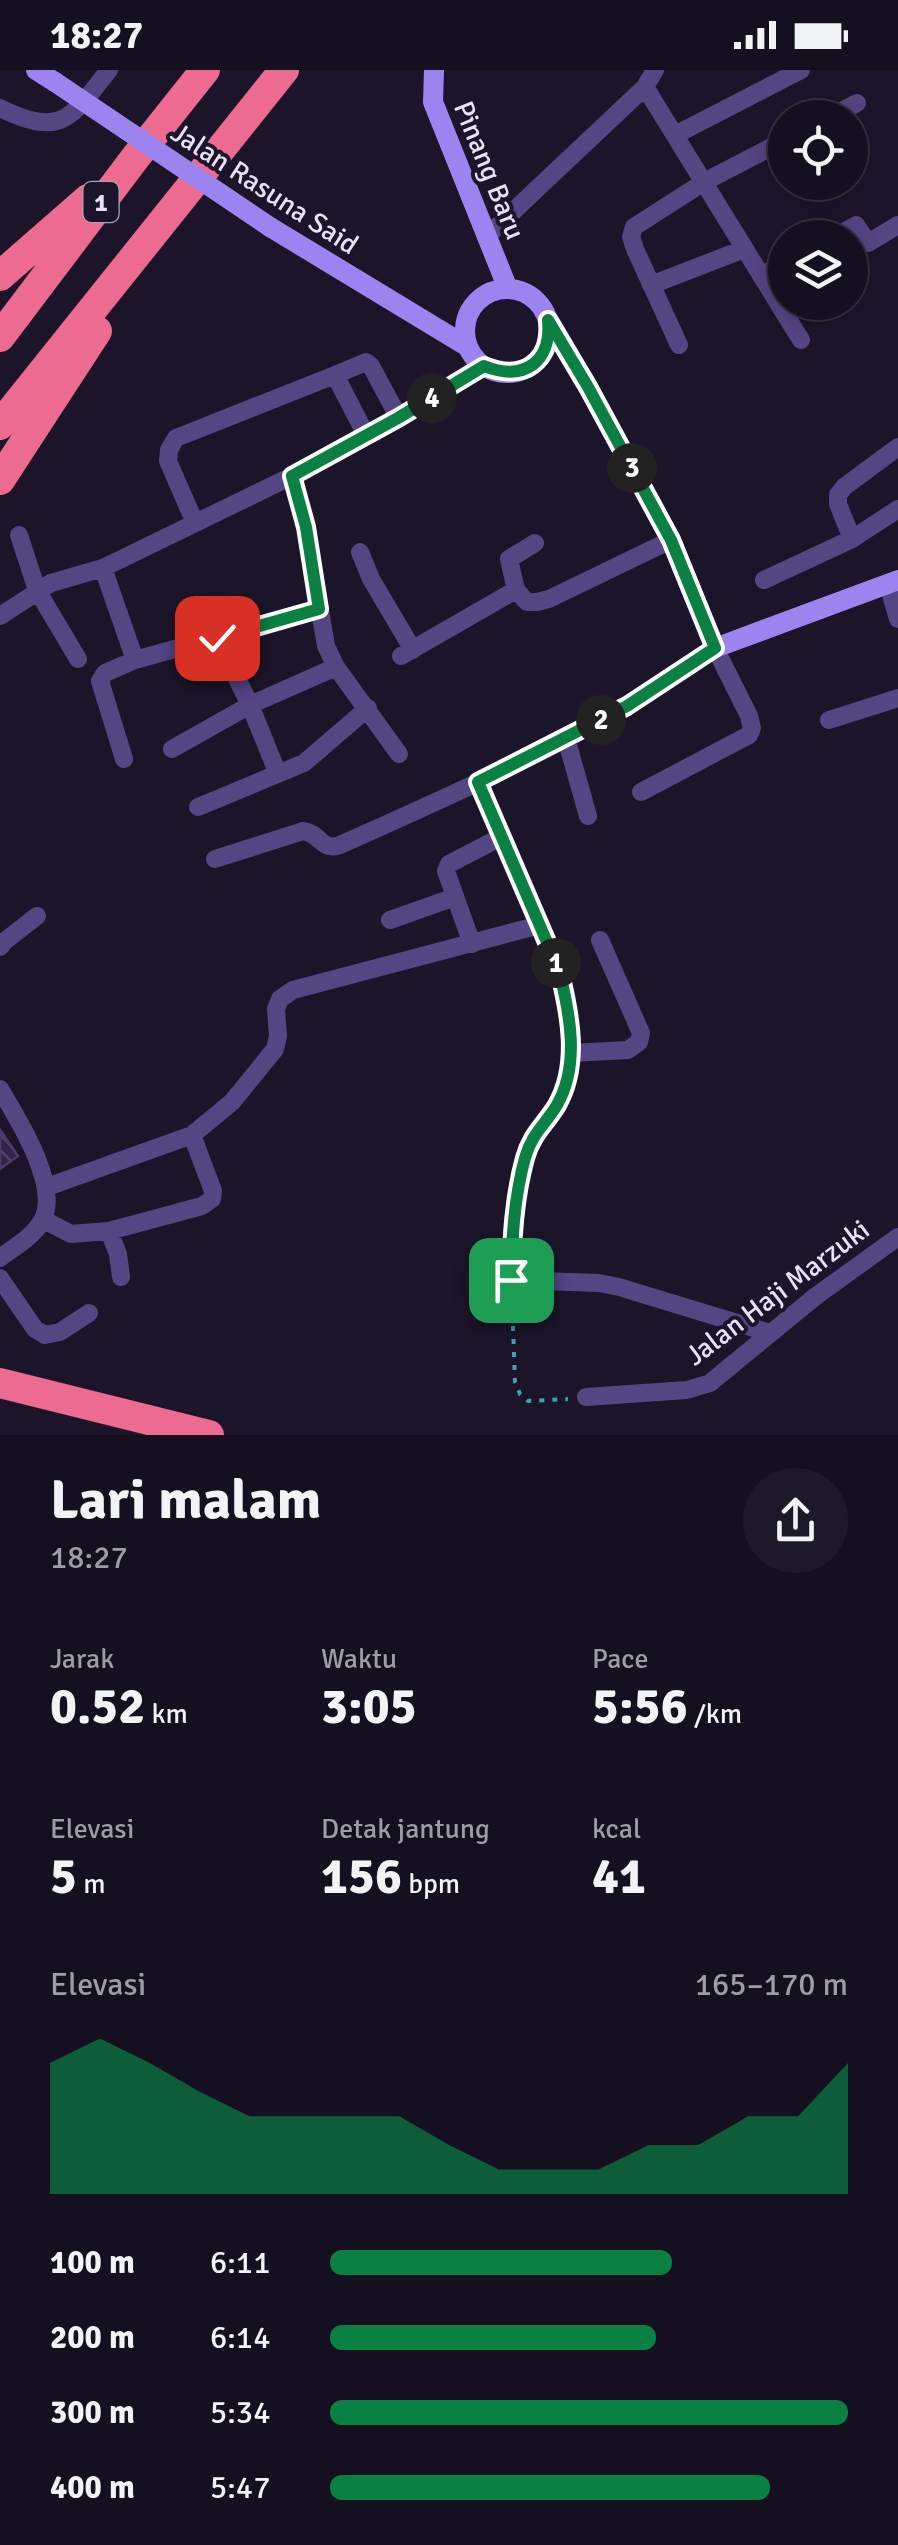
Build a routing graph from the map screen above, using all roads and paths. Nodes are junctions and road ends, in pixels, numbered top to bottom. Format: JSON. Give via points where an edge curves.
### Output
{"nodes":[{"id":1,"x":36,"y":70,"type":"edge"},
{"id":2,"x":108,"y":70,"type":"edge"},
{"id":3,"x":205,"y":70,"type":"edge"},
{"id":4,"x":284,"y":70,"type":"edge"},
{"id":5,"x":434,"y":70,"type":"edge"},
{"id":6,"x":655,"y":70,"type":"edge"},
{"id":7,"x":801,"y":70,"type":"edge"},
{"id":8,"x":645,"y":87,"type":"junction"},
{"id":9,"x":0,"y":108,"type":"edge"},
{"id":10,"x":675,"y":136,"type":"junction"},
{"id":11,"x":768,"y":149,"type":"edge"},
{"id":12,"x":135,"y":158,"type":"junction"},
{"id":13,"x":704,"y":182,"type":"junction"},
{"id":14,"x":186,"y":194,"type":"junction"},
{"id":15,"x":898,"y":224,"type":"edge"},
{"id":16,"x":486,"y":237,"type":"junction"},
{"id":17,"x":868,"y":244,"type":"edge"},
{"id":18,"x":744,"y":250,"type":"junction"},
{"id":19,"x":768,"y":272,"type":"edge"},
{"id":20,"x":0,"y":276,"type":"edge"},
{"id":21,"x":761,"y":276,"type":"junction"},
{"id":22,"x":651,"y":286,"type":"junction"},
{"id":23,"x":508,"y":288,"type":"junction"},
{"id":24,"x":548,"y":320,"type":"junction"},
{"id":25,"x":0,"y":337,"type":"edge"},
{"id":26,"x":801,"y":340,"type":"dead end"},
{"id":27,"x":679,"y":345,"type":"dead end"},
{"id":28,"x":468,"y":347,"type":"junction"},
{"id":29,"x":484,"y":366,"type":"junction"},
{"id":30,"x":335,"y":375,"type":"junction"},
{"id":31,"x":398,"y":418,"type":"junction"},
{"id":32,"x":0,"y":425,"type":"edge"},
{"id":33,"x":366,"y":436,"type":"junction"},
{"id":34,"x":898,"y":447,"type":"edge"},
{"id":35,"x":292,"y":476,"type":"junction"},
{"id":36,"x":0,"y":480,"type":"edge"},
{"id":37,"x":898,"y":509,"type":"edge"},
{"id":38,"x":196,"y":523,"type":"junction"},
{"id":39,"x":19,"y":535,"type":"dead end"},
{"id":40,"x":852,"y":538,"type":"junction"},
{"id":41,"x":671,"y":540,"type":"junction"},
{"id":42,"x":535,"y":543,"type":"dead end"},
{"id":43,"x":360,"y":552,"type":"dead end"},
{"id":44,"x":103,"y":568,"type":"junction"},
{"id":45,"x":764,"y":580,"type":"dead end"},
{"id":46,"x":893,"y":582,"type":"edge"},
{"id":47,"x":38,"y":590,"type":"junction"},
{"id":48,"x":516,"y":590,"type":"junction"},
{"id":49,"x":319,"y":609,"type":"junction"},
{"id":50,"x":0,"y":616,"type":"edge"},
{"id":51,"x":898,"y":619,"type":"edge"},
{"id":52,"x":217,"y":638,"type":"junction"},
{"id":53,"x":715,"y":648,"type":"junction"},
{"id":54,"x":78,"y":659,"type":"dead end"},
{"id":55,"x":135,"y":660,"type":"junction"},
{"id":56,"x":336,"y":667,"type":"junction"},
{"id":57,"x":898,"y":698,"type":"edge"},
{"id":58,"x":250,"y":705,"type":"junction"},
{"id":59,"x":368,"y":708,"type":"junction"},
{"id":60,"x":829,"y":720,"type":"dead end"},
{"id":61,"x":566,"y":738,"type":"junction"},
{"id":62,"x":172,"y":750,"type":"dead end"},
{"id":63,"x":399,"y":754,"type":"dead end"},
{"id":64,"x":124,"y":759,"type":"dead end"},
{"id":65,"x":278,"y":774,"type":"junction"},
{"id":66,"x":478,"y":782,"type":"junction"},
{"id":67,"x":641,"y":792,"type":"dead end"},
{"id":68,"x":198,"y":807,"type":"dead end"},
{"id":69,"x":588,"y":816,"type":"dead end"},
{"id":70,"x":501,"y":837,"type":"junction"},
{"id":71,"x":215,"y":858,"type":"dead end"},
{"id":72,"x":455,"y":898,"type":"junction"},
{"id":73,"x":37,"y":916,"type":"dead end"},
{"id":74,"x":390,"y":920,"type":"dead end"},
{"id":75,"x":540,"y":925,"type":"junction"},
{"id":76,"x":600,"y":940,"type":"dead end"},
{"id":77,"x":472,"y":944,"type":"junction"},
{"id":78,"x":0,"y":948,"type":"edge"},
{"id":79,"x":572,"y":1053,"type":"junction"},
{"id":80,"x":0,"y":1089,"type":"edge"},
{"id":81,"x":192,"y":1135,"type":"junction"},
{"id":82,"x":46,"y":1188,"type":"junction"},
{"id":83,"x":44,"y":1220,"type":"junction"},
{"id":84,"x":109,"y":1230,"type":"junction"},
{"id":85,"x":898,"y":1236,"type":"edge"},
{"id":86,"x":0,"y":1258,"type":"edge"},
{"id":87,"x":122,"y":1277,"type":"dead end"},
{"id":88,"x":0,"y":1278,"type":"edge"},
{"id":89,"x":511,"y":1280,"type":"junction"},
{"id":90,"x":89,"y":1313,"type":"dead end"},
{"id":91,"x":770,"y":1334,"type":"junction"},
{"id":92,"x":0,"y":1384,"type":"edge"},
{"id":93,"x":586,"y":1398,"type":"joint"},
{"id":94,"x":210,"y":1435,"type":"edge"}],
"edges":[{"from":1,"to":28,"type":"main road","name":"Jalan Rasuna Said","bridge":true,"via":[[270,227]]},
{"from":2,"to":9,"type":"street","via":[[80,106],[54,123],[37,124]]},
{"from":3,"to":12,"type":"highway","number":"1"},
{"from":4,"to":14,"type":"highway","number":"1"},
{"from":5,"to":16,"type":"main road","name":"Pinang Baru","via":[[433,102]]},
{"from":6,"to":8,"type":"street"},
{"from":7,"to":10,"type":"street"},
{"from":8,"to":10,"type":"street"},
{"from":8,"to":16,"type":"street"},
{"from":10,"to":13,"type":"street"},
{"from":11,"to":13,"type":"street"},
{"from":12,"to":20,"type":"highway"},
{"from":12,"to":25,"type":"highway","number":"1"},
{"from":13,"to":18,"type":"street"},
{"from":13,"to":22,"type":"street","via":[[634,227],[634,249]]},
{"from":14,"to":32,"type":"highway","number":"1"},
{"from":14,"to":36,"type":"highway"},
{"from":15,"to":17,"type":"street"},
{"from":16,"to":23,"type":"main road","name":"Pinang Baru"},
{"from":18,"to":21,"type":"street"},
{"from":18,"to":22,"type":"street"},
{"from":19,"to":21,"type":"street"},
{"from":21,"to":26,"type":"street"},
{"from":22,"to":27,"type":"street"},
{"from":23,"to":24,"type":"main road","via":[[534,297]]},
{"from":23,"to":28,"type":"main road","via":[[478,301],[469,314]]},
{"from":24,"to":29,"type":"main road","via":[[550,336],[532,364],[517,372]]},
{"from":24,"to":41,"type":"main road"},
{"from":28,"to":29,"type":"main road"},
{"from":29,"to":31,"type":"street"},
{"from":30,"to":31,"type":"street","via":[[366,362]]},
{"from":30,"to":33,"type":"street"},
{"from":30,"to":38,"type":"street","via":[[176,438],[168,461]]},
{"from":31,"to":33,"type":"street"},
{"from":33,"to":35,"type":"street"},
{"from":34,"to":40,"type":"street","via":[[838,495]]},
{"from":35,"to":38,"type":"street"},
{"from":35,"to":49,"type":"street"},
{"from":37,"to":40,"type":"street"},
{"from":38,"to":44,"type":"street"},
{"from":39,"to":47,"type":"street"},
{"from":40,"to":45,"type":"street"},
{"from":41,"to":48,"type":"street","via":[[549,599],[527,602]]},
{"from":41,"to":53,"type":"main road"},
{"from":42,"to":48,"type":"street","via":[[509,559]]},
{"from":43,"to":48,"type":"street","via":[[407,653]]},
{"from":44,"to":47,"type":"street"},
{"from":44,"to":55,"type":"street"},
{"from":46,"to":51,"type":"street"},
{"from":46,"to":53,"type":"main road"},
{"from":47,"to":50,"type":"street"},
{"from":47,"to":54,"type":"street"},
{"from":49,"to":52,"type":"street"},
{"from":49,"to":56,"type":"street"},
{"from":52,"to":55,"type":"street"},
{"from":52,"to":58,"type":"street"},
{"from":53,"to":61,"type":"street"},
{"from":53,"to":67,"type":"street","via":[[749,716],[749,735]]},
{"from":55,"to":64,"type":"street","via":[[100,681]]},
{"from":56,"to":58,"type":"street"},
{"from":56,"to":59,"type":"street"},
{"from":57,"to":60,"type":"street"},
{"from":58,"to":62,"type":"street"},
{"from":58,"to":65,"type":"street"},
{"from":59,"to":63,"type":"street"},
{"from":59,"to":65,"type":"street","via":[[313,757]]},
{"from":61,"to":66,"type":"street"},
{"from":61,"to":69,"type":"street"},
{"from":65,"to":68,"type":"street"},
{"from":66,"to":70,"type":"street"},
{"from":66,"to":71,"type":"street","via":[[332,848],[303,830]]},
{"from":70,"to":72,"type":"street","via":[[449,864]]},
{"from":70,"to":75,"type":"street"},
{"from":72,"to":74,"type":"street"},
{"from":72,"to":77,"type":"street"},
{"from":73,"to":78,"type":"street"},
{"from":75,"to":77,"type":"street"},
{"from":75,"to":79,"type":"street","via":[[565,992]]},
{"from":76,"to":79,"type":"street","via":[[639,1042],[628,1050]]},
{"from":77,"to":81,"type":"street","via":[[293,990],[276,1009],[275,1049],[232,1102]]},
{"from":79,"to":89,"type":"street","via":[[566,1089],[526,1155],[512,1221]]},
{"from":80,"to":82,"type":"street"},
{"from":81,"to":82,"type":"street"},
{"from":81,"to":84,"type":"street","via":[[212,1199]]},
{"from":82,"to":83,"type":"street"},
{"from":83,"to":84,"type":"street","via":[[71,1234]]},
{"from":83,"to":86,"type":"street"},
{"from":84,"to":87,"type":"street"},
{"from":85,"to":91,"type":"street","name":"Jalan Haji Marzuki"},
{"from":88,"to":90,"type":"street","via":[[45,1335]]},
{"from":89,"to":91,"type":"street","via":[[619,1287]]},
{"from":89,"to":93,"type":"path","via":[[520,1394],[528,1401]]},
{"from":91,"to":93,"type":"street","name":"Jalan Haji Marzuki","via":[[710,1382],[688,1390]]},
{"from":92,"to":94,"type":"highway"}]}
